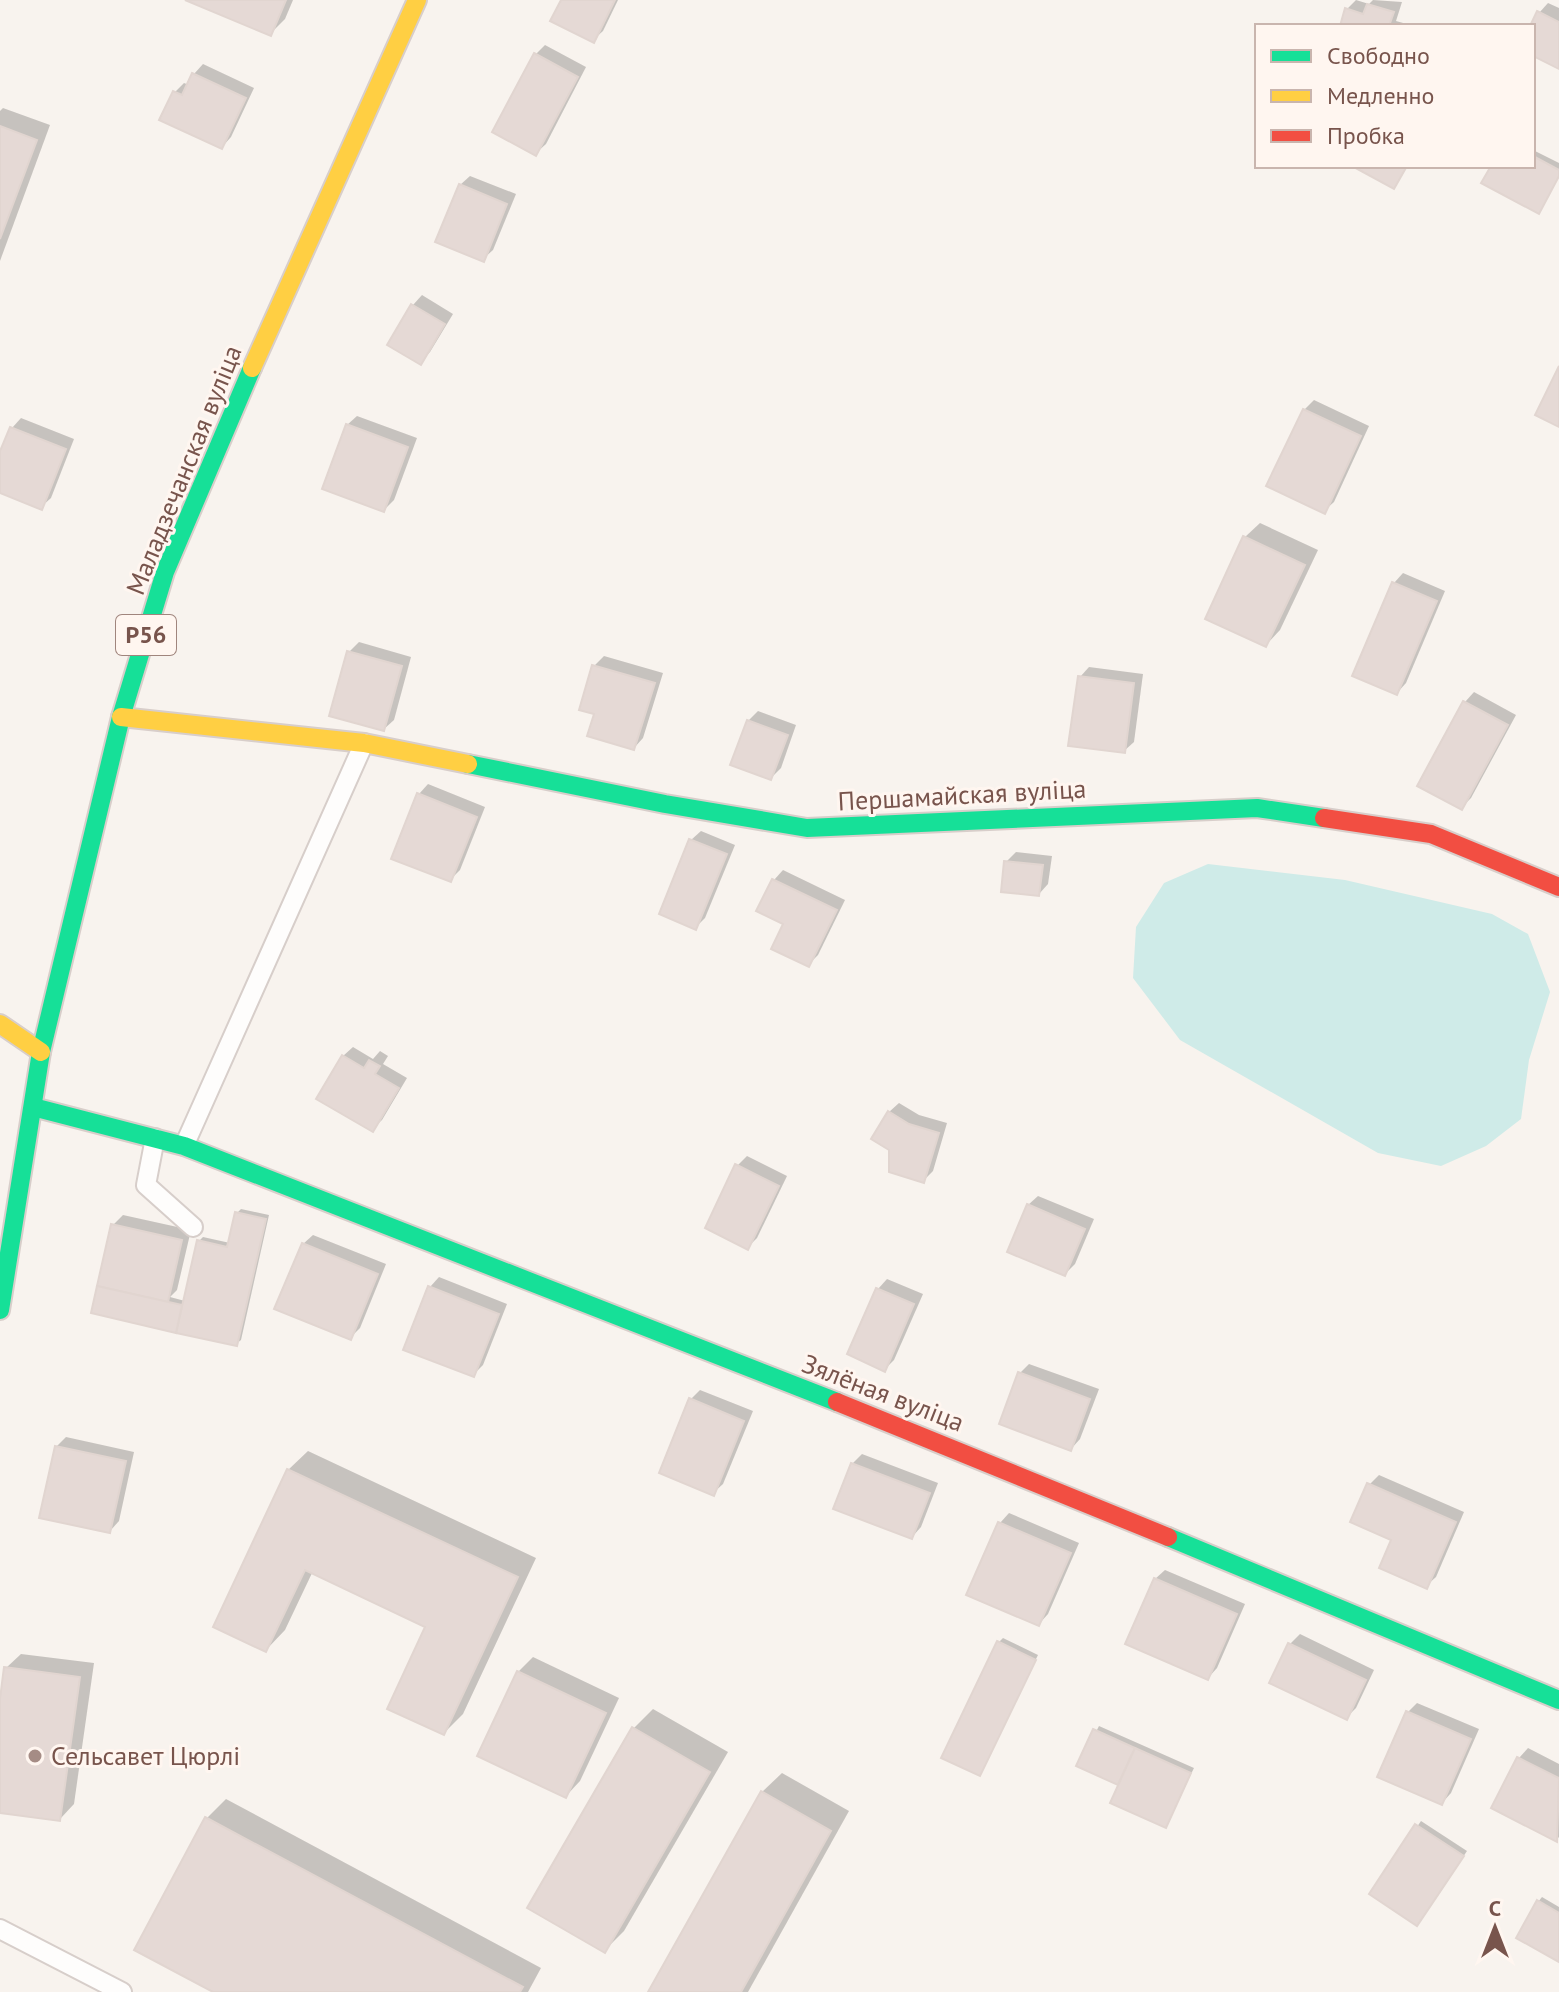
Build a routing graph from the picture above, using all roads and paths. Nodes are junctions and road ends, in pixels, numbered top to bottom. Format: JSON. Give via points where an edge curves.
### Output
{"nodes":[{"id":1,"x":417,"y":0,"type":"edge"},
{"id":2,"x":121,"y":717,"type":"junction"},
{"id":3,"x":364,"y":743,"type":"junction"},
{"id":4,"x":1559,"y":887,"type":"edge"},
{"id":5,"x":0,"y":1024,"type":"edge"},
{"id":6,"x":41,"y":1052,"type":"junction"},
{"id":7,"x":33,"y":1107,"type":"junction"},
{"id":8,"x":155,"y":1138,"type":"junction"},
{"id":9,"x":184,"y":1146,"type":"junction"},
{"id":10,"x":193,"y":1227,"type":"dead end"},
{"id":11,"x":0,"y":1310,"type":"edge"},
{"id":12,"x":1559,"y":1700,"type":"edge"},
{"id":13,"x":0,"y":1929,"type":"edge"},
{"id":14,"x":122,"y":1992,"type":"edge"}],
"edges":[{"from":1,"to":2,"type":"street","name":"Маладзечанская вуліца","number":"Р56","via":[[206,471],[165,572]]},
{"from":2,"to":3,"type":"street","name":"Першамайская вуліца"},
{"from":2,"to":6,"type":"street","name":"Маладзечанская вуліца","number":"Р56"},
{"from":3,"to":4,"type":"street","name":"Першамайская вуліца","via":[[807,828],[1257,808],[1431,834]]},
{"from":3,"to":9,"type":"lane"},
{"from":5,"to":6,"type":"street"},
{"from":6,"to":7,"type":"street","name":"Маладзечанская вуліца","number":"Р56"},
{"from":7,"to":8,"type":"street","name":"Зялёная вуліца"},
{"from":7,"to":11,"type":"street","name":"Маладзечанская вуліца","number":"Р56"},
{"from":8,"to":9,"type":"street","name":"Зялёная вуліца"},
{"from":8,"to":10,"type":"lane","via":[[146,1185]]},
{"from":9,"to":12,"type":"street","name":"Зялёная вуліца","via":[[1001,1467]]},
{"from":13,"to":14,"type":"lane"}]}
